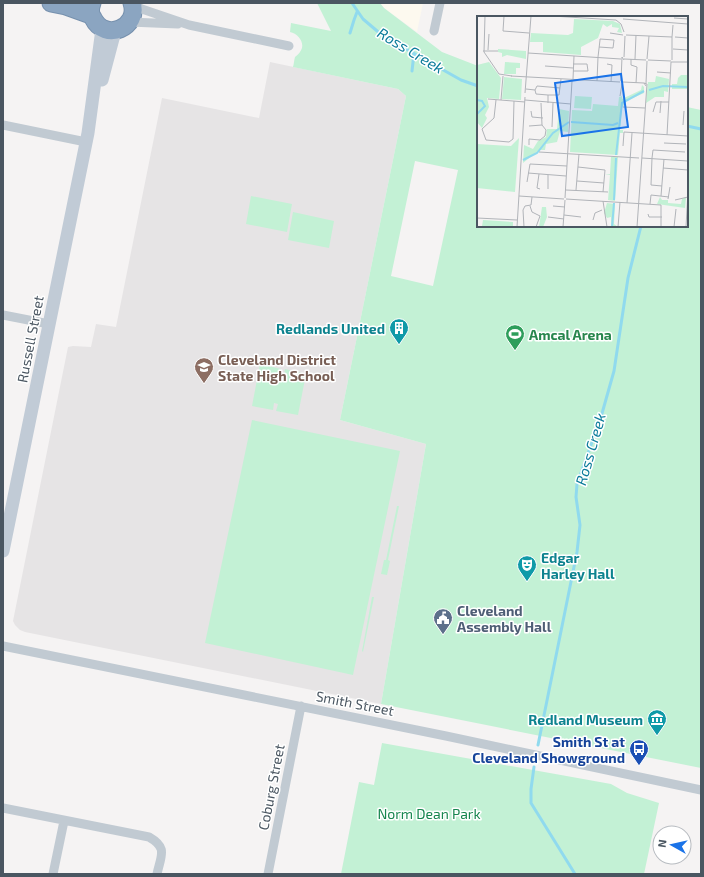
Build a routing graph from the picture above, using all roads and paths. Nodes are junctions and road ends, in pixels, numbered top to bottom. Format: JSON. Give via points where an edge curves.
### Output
{"nodes":[{"id":1,"x":51,"y":3,"type":"edge"},
{"id":2,"x":440,"y":3,"type":"edge"},
{"id":3,"x":92,"y":9,"type":"edge"},
{"id":4,"x":131,"y":10,"type":"edge"},
{"id":5,"x":189,"y":25,"type":"junction"},
{"id":6,"x":108,"y":30,"type":"junction"},
{"id":7,"x":434,"y":31,"type":"dead end"},
{"id":8,"x":289,"y":46,"type":"dead end"},
{"id":9,"x":3,"y":125,"type":"edge"},
{"id":10,"x":87,"y":137,"type":"junction"},
{"id":11,"x":3,"y":315,"type":"edge"},
{"id":12,"x":49,"y":324,"type":"junction"},
{"id":13,"x":3,"y":551,"type":"edge"},
{"id":14,"x":3,"y":646,"type":"edge"},
{"id":15,"x":300,"y":706,"type":"junction"},
{"id":16,"x":701,"y":790,"type":"edge"},
{"id":17,"x":3,"y":808,"type":"edge"},
{"id":18,"x":64,"y":820,"type":"junction"},
{"id":19,"x":53,"y":874,"type":"edge"},
{"id":20,"x":157,"y":874,"type":"edge"},
{"id":21,"x":268,"y":874,"type":"edge"}],
"edges":[{"from":1,"to":3,"type":"highway"},
{"from":2,"to":7,"type":"street"},
{"from":3,"to":6,"type":"highway","via":[[95,23]]},
{"from":4,"to":5,"type":"street"},
{"from":4,"to":5,"type":"street"},
{"from":4,"to":6,"type":"highway","via":[[122,28]]},
{"from":5,"to":8,"type":"street"},
{"from":6,"to":10,"type":"main road","name":"Russell Street"},
{"from":9,"to":10,"type":"street"},
{"from":10,"to":12,"type":"main road","name":"Russell Street"},
{"from":11,"to":12,"type":"street"},
{"from":12,"to":13,"type":"main road","name":"Russell Street"},
{"from":14,"to":15,"type":"street","name":"Smith Street"},
{"from":15,"to":16,"type":"street","name":"Smith Street"},
{"from":15,"to":21,"type":"street","name":"Coburg Street"},
{"from":17,"to":18,"type":"street"},
{"from":18,"to":19,"type":"street"},
{"from":18,"to":20,"type":"street","via":[[149,836],[158,842],[162,852]]}]}
